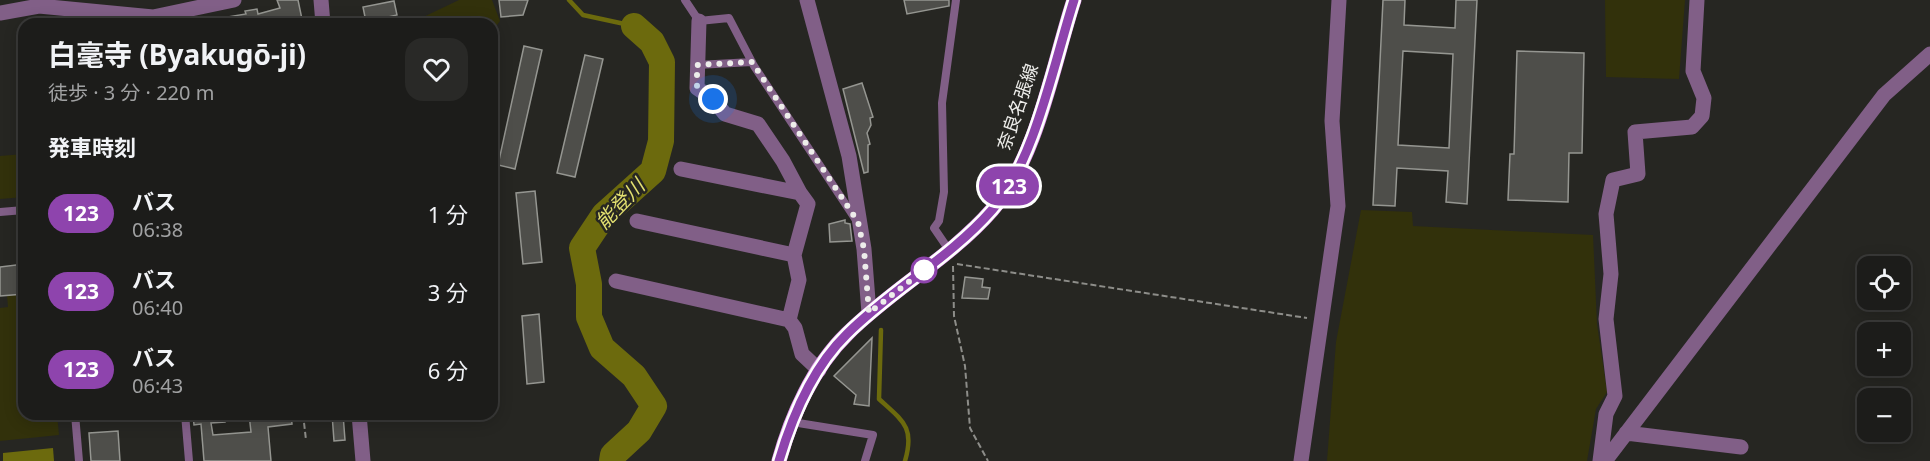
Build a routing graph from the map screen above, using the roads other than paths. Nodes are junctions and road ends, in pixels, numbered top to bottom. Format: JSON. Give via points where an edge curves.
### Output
{"nodes":[{"id":1,"x":155,"y":0,"type":"edge"},
{"id":2,"x":234,"y":0,"type":"edge"},
{"id":3,"x":321,"y":0,"type":"edge"},
{"id":4,"x":685,"y":0,"type":"edge"},
{"id":5,"x":807,"y":0,"type":"edge"},
{"id":6,"x":956,"y":0,"type":"edge"},
{"id":7,"x":1074,"y":0,"type":"edge"},
{"id":8,"x":1339,"y":0,"type":"edge"},
{"id":9,"x":1697,"y":0,"type":"edge"},
{"id":10,"x":0,"y":13,"type":"edge"},
{"id":11,"x":153,"y":17,"type":"junction"},
{"id":12,"x":121,"y":18,"type":"edge"},
{"id":13,"x":147,"y":18,"type":"edge"},
{"id":14,"x":322,"y":18,"type":"edge"},
{"id":15,"x":699,"y":21,"type":"junction"},
{"id":16,"x":1930,"y":54,"type":"edge"},
{"id":17,"x":752,"y":62,"type":"junction"},
{"id":18,"x":697,"y":65,"type":"junction"},
{"id":19,"x":681,"y":169,"type":"dead end"},
{"id":20,"x":800,"y":193,"type":"junction"},
{"id":21,"x":18,"y":210,"type":"edge"},
{"id":22,"x":0,"y":212,"type":"edge"},
{"id":23,"x":637,"y":221,"type":"dead end"},
{"id":24,"x":858,"y":222,"type":"junction"},
{"id":25,"x":794,"y":255,"type":"junction"},
{"id":26,"x":951,"y":256,"type":"junction"},
{"id":27,"x":616,"y":281,"type":"dead end"},
{"id":28,"x":869,"y":313,"type":"junction"},
{"id":29,"x":789,"y":320,"type":"junction"},
{"id":30,"x":819,"y":370,"type":"junction"},
{"id":31,"x":76,"y":420,"type":"edge"},
{"id":32,"x":186,"y":420,"type":"edge"},
{"id":33,"x":360,"y":420,"type":"edge"},
{"id":34,"x":792,"y":422,"type":"junction"},
{"id":35,"x":1626,"y":433,"type":"junction"},
{"id":36,"x":1741,"y":447,"type":"dead end"},
{"id":37,"x":79,"y":461,"type":"edge"},
{"id":38,"x":189,"y":461,"type":"edge"},
{"id":39,"x":363,"y":461,"type":"edge"},
{"id":40,"x":779,"y":461,"type":"edge"},
{"id":41,"x":865,"y":461,"type":"edge"},
{"id":42,"x":1301,"y":461,"type":"edge"},
{"id":43,"x":1600,"y":461,"type":"edge"},
{"id":44,"x":1605,"y":461,"type":"edge"}],
"edges":[{"from":1,"to":11,"type":"street"},
{"from":2,"to":11,"type":"street"},
{"from":3,"to":14,"type":"street"},
{"from":4,"to":15,"type":"lane"},
{"from":5,"to":24,"type":"street","via":[[849,156]]},
{"from":6,"to":26,"type":"lane","via":[[942,103],[944,192],[934,228]]},
{"from":7,"to":26,"type":"main road","name":"奈良名張線","via":[[1030,141],[1006,192]]},
{"from":8,"to":42,"type":"street","via":[[1332,121],[1338,206]]},
{"from":9,"to":43,"type":"street","via":[[1693,71],[1704,98],[1702,116],[1692,127],[1635,132],[1638,174],[1613,180],[1606,214],[1611,274],[1606,320],[1615,396],[1606,414]]},
{"from":10,"to":12,"type":"street","via":[[39,6]]},
{"from":11,"to":13,"type":"street"},
{"from":15,"to":17,"type":"lane","via":[[729,18]]},
{"from":15,"to":18,"type":"street"},
{"from":16,"to":35,"type":"street","via":[[1884,95]]},
{"from":17,"to":18,"type":"lane"},
{"from":17,"to":24,"type":"lane"},
{"from":18,"to":20,"type":"street","via":[[697,88],[725,114],[758,124]]},
{"from":19,"to":20,"type":"street"},
{"from":20,"to":25,"type":"street","via":[[808,204]]},
{"from":21,"to":22,"type":"lane"},
{"from":23,"to":25,"type":"street"},
{"from":24,"to":28,"type":"street"},
{"from":25,"to":29,"type":"street","via":[[800,280]]},
{"from":26,"to":28,"type":"main road","name":"奈良名張線"},
{"from":27,"to":29,"type":"street"},
{"from":28,"to":30,"type":"main road","name":"奈良名張線"},
{"from":29,"to":30,"type":"street","via":[[802,354]]},
{"from":30,"to":34,"type":"main road","name":"奈良名張線"},
{"from":31,"to":37,"type":"lane"},
{"from":32,"to":38,"type":"lane"},
{"from":33,"to":39,"type":"street"},
{"from":34,"to":40,"type":"main road","name":"奈良名張線"},
{"from":34,"to":41,"type":"lane","via":[[873,435]]},
{"from":35,"to":36,"type":"street"},
{"from":35,"to":44,"type":"street"}]}
